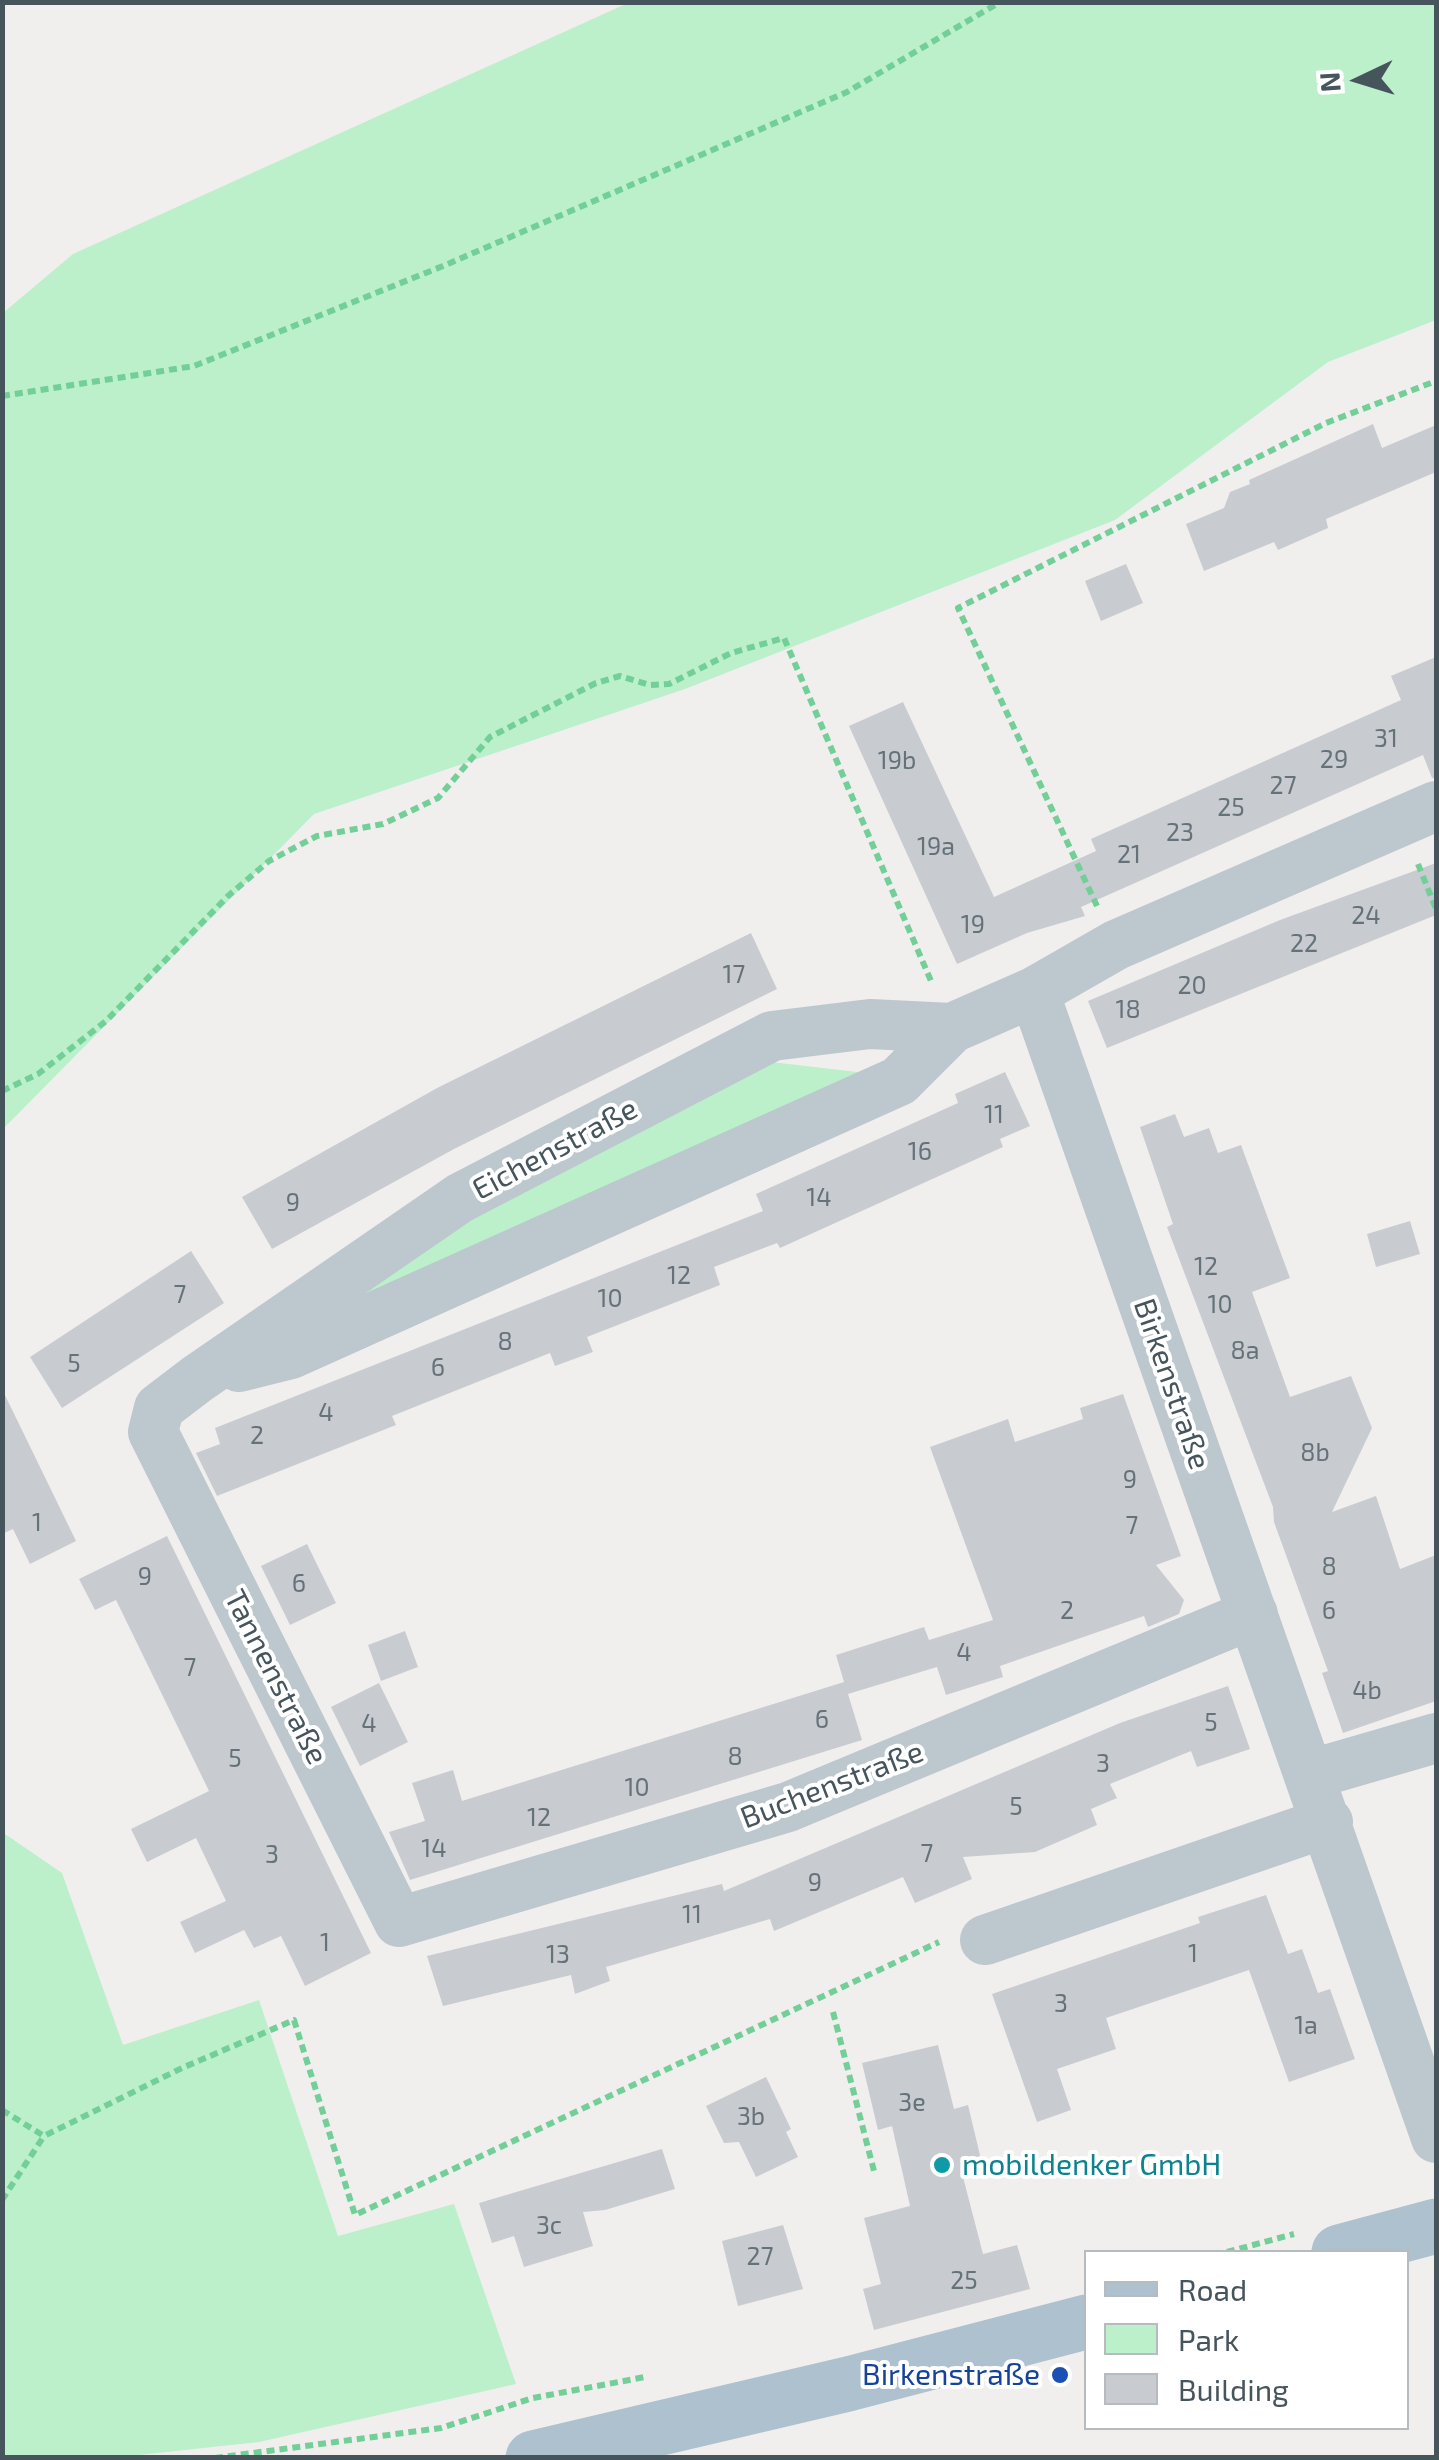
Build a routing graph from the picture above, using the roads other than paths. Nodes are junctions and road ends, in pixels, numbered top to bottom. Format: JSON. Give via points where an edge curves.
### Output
{"nodes":[{"id":1,"x":1436,"y":806,"type":"edge"},
{"id":2,"x":1034,"y":992,"type":"junction"},
{"id":3,"x":952,"y":1028,"type":"junction"},
{"id":4,"x":198,"y":1378,"type":"junction"},
{"id":5,"x":154,"y":1432,"type":"joint"},
{"id":6,"x":1253,"y":1614,"type":"junction"},
{"id":7,"x":1436,"y":1738,"type":"edge"},
{"id":8,"x":1312,"y":1774,"type":"junction"},
{"id":9,"x":1328,"y":1822,"type":"junction"},
{"id":10,"x":400,"y":1922,"type":"joint"},
{"id":11,"x":985,"y":1940,"type":"road end"},
{"id":12,"x":1436,"y":2138,"type":"edge"},
{"id":13,"x":1436,"y":2226,"type":"edge"},
{"id":14,"x":1346,"y":2250,"type":"edge"},
{"id":15,"x":1084,"y":2323,"type":"edge"},
{"id":16,"x":533,"y":2458,"type":"edge"}],
"edges":[{"from":1,"to":2,"type":"street","name":"Eichenstraße","via":[[1116,946]]},
{"from":2,"to":3,"type":"street","name":"Eichenstraße"},
{"from":2,"to":6,"type":"street","name":"Birkenstraße"},
{"from":3,"to":4,"type":"street","name":"Eichenstraße","via":[[900,1081],[290,1354]]},
{"from":3,"to":4,"type":"street","name":"Eichenstraße","via":[[870,1024],[772,1036],[460,1198]]},
{"from":4,"to":5,"type":"street","name":"Eichenstraße","via":[[159,1408]]},
{"from":5,"to":10,"type":"street","name":"Tannenstraße"},
{"from":6,"to":8,"type":"street","name":"Birkenstraße"},
{"from":6,"to":10,"type":"street","name":"Buchenstraße","via":[[788,1807]]},
{"from":7,"to":8,"type":"street"},
{"from":8,"to":9,"type":"street","name":"Birkenstraße"},
{"from":9,"to":11,"type":"street"},
{"from":9,"to":12,"type":"street","name":"Birkenstraße"},
{"from":13,"to":14,"type":"main road"},
{"from":15,"to":16,"type":"main road"}]}
